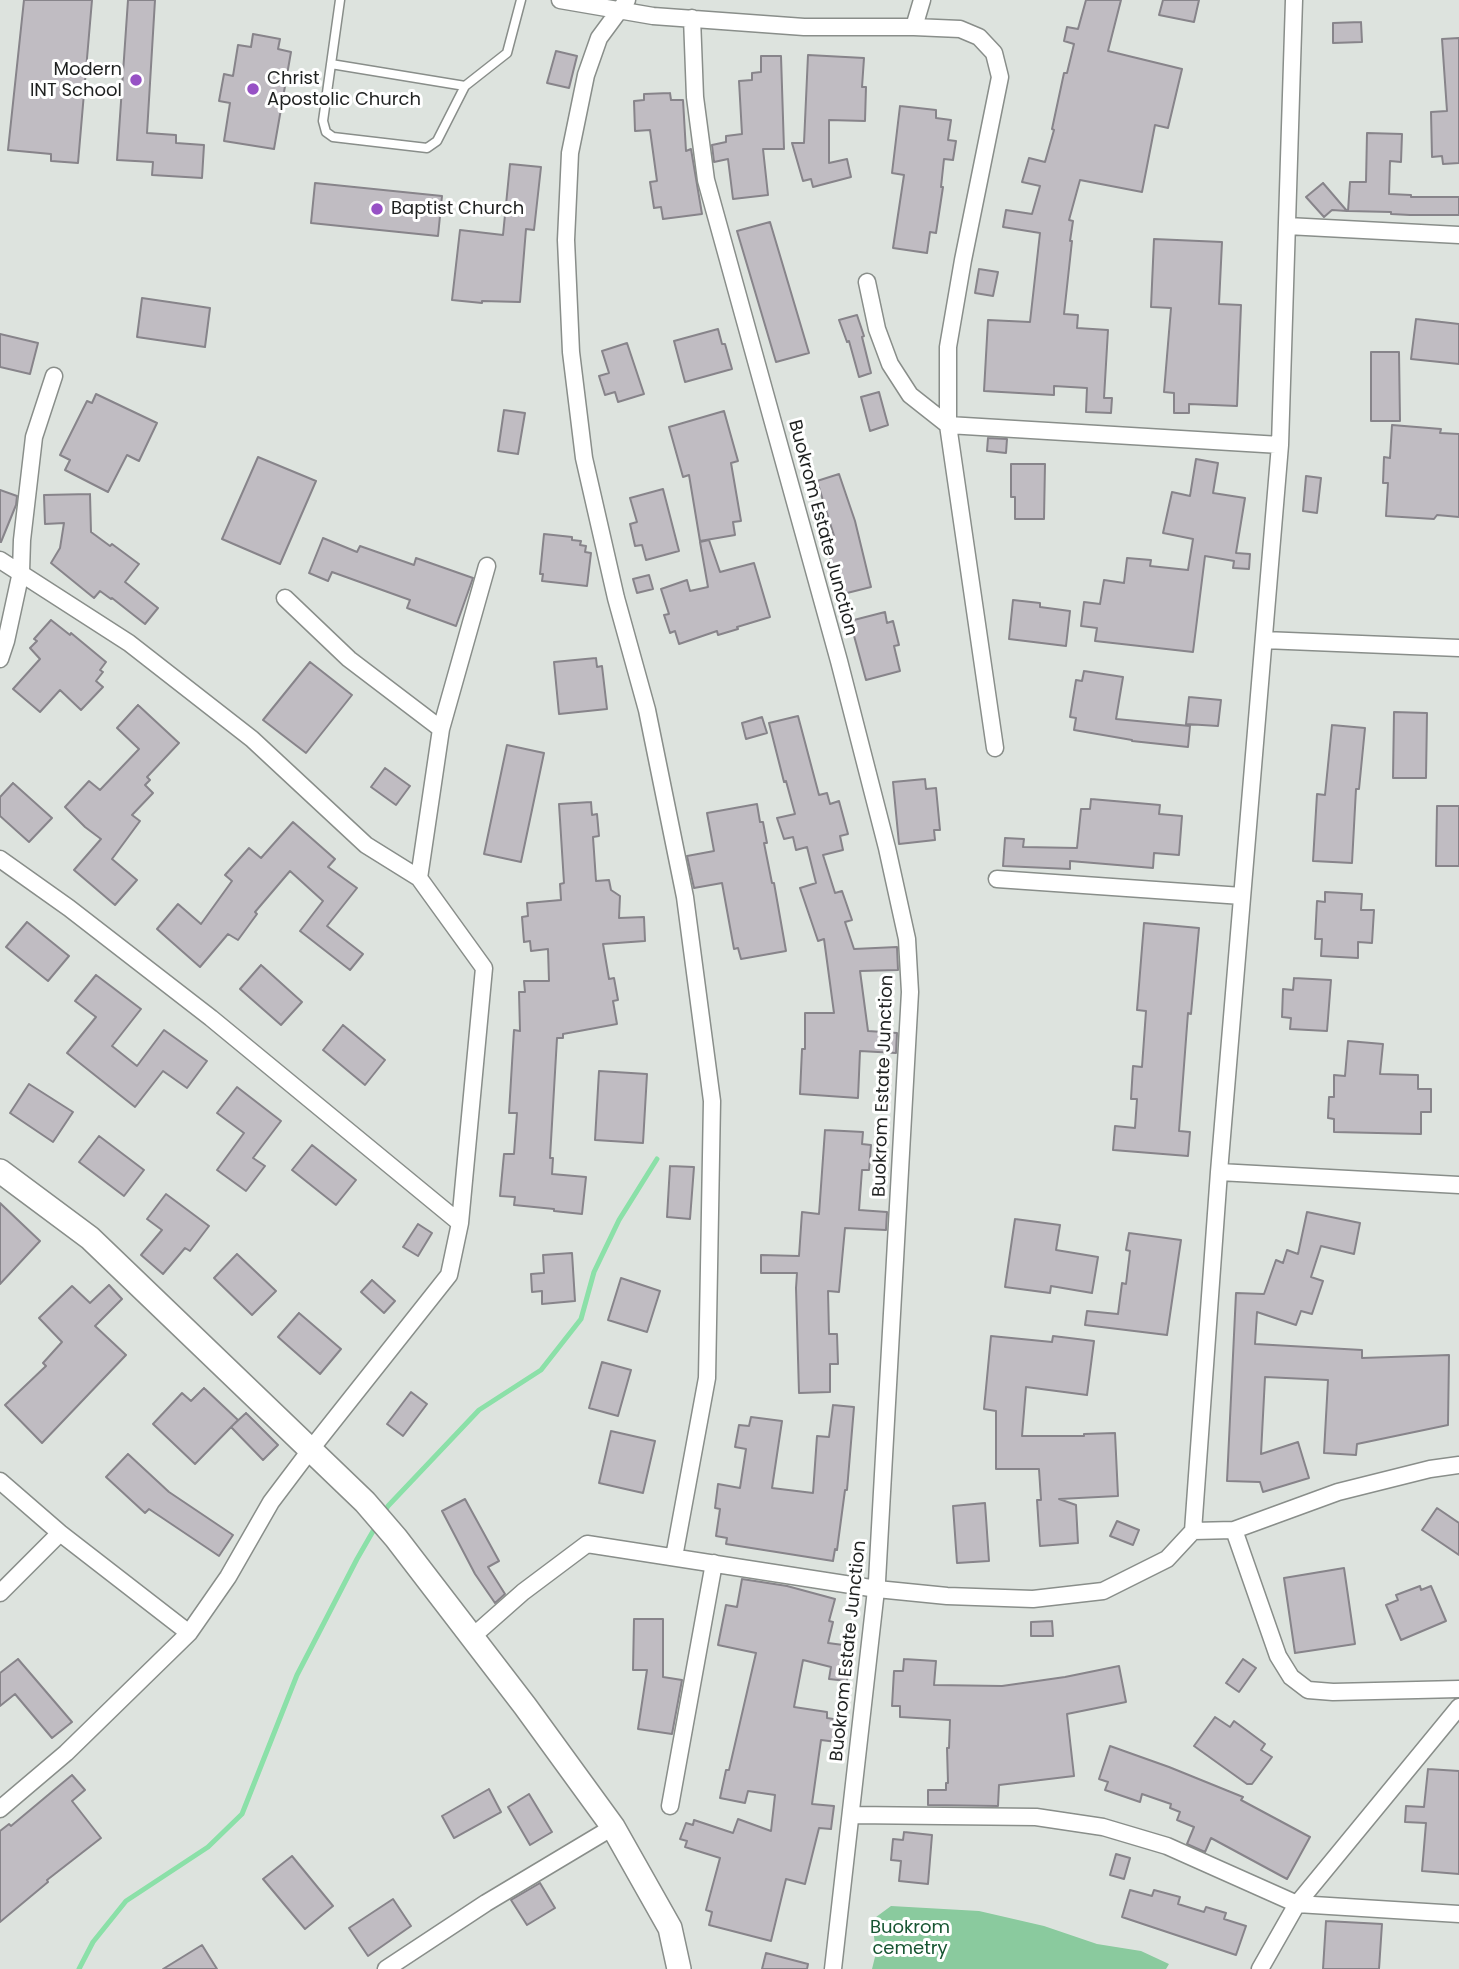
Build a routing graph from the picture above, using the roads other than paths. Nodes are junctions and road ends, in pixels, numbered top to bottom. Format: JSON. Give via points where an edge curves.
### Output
{"nodes":[{"id":1,"x":340,"y":0,"type":"edge"},
{"id":2,"x":521,"y":0,"type":"edge"},
{"id":3,"x":560,"y":0,"type":"edge"},
{"id":4,"x":922,"y":0,"type":"edge"},
{"id":5,"x":1294,"y":0,"type":"edge"},
{"id":6,"x":623,"y":5,"type":"edge"},
{"id":7,"x":692,"y":18,"type":"junction"},
{"id":8,"x":914,"y":27,"type":"junction"},
{"id":9,"x":331,"y":65,"type":"junction"},
{"id":10,"x":465,"y":86,"type":"junction"},
{"id":11,"x":1287,"y":226,"type":"junction"},
{"id":12,"x":1459,"y":235,"type":"edge"},
{"id":13,"x":867,"y":282,"type":"dead end"},
{"id":14,"x":54,"y":376,"type":"dead end"},
{"id":15,"x":948,"y":425,"type":"junction"},
{"id":16,"x":1280,"y":445,"type":"junction"},
{"id":17,"x":0,"y":560,"type":"edge"},
{"id":18,"x":487,"y":566,"type":"dead end"},
{"id":19,"x":21,"y":572,"type":"junction"},
{"id":20,"x":285,"y":598,"type":"dead end"},
{"id":21,"x":1264,"y":640,"type":"junction"},
{"id":22,"x":1459,"y":648,"type":"edge"},
{"id":23,"x":0,"y":659,"type":"edge"},
{"id":24,"x":441,"y":729,"type":"junction"},
{"id":25,"x":995,"y":748,"type":"dead end"},
{"id":26,"x":0,"y":859,"type":"edge"},
{"id":27,"x":419,"y":878,"type":"junction"},
{"id":28,"x":997,"y":879,"type":"dead end"},
{"id":29,"x":1242,"y":896,"type":"junction"},
{"id":30,"x":0,"y":1171,"type":"edge"},
{"id":31,"x":1219,"y":1172,"type":"junction"},
{"id":32,"x":1459,"y":1185,"type":"edge"},
{"id":33,"x":460,"y":1223,"type":"junction"},
{"id":34,"x":310,"y":1449,"type":"junction"},
{"id":35,"x":1459,"y":1465,"type":"edge"},
{"id":36,"x":0,"y":1481,"type":"edge"},
{"id":37,"x":1234,"y":1530,"type":"junction"},
{"id":38,"x":1193,"y":1531,"type":"junction"},
{"id":39,"x":60,"y":1533,"type":"junction"},
{"id":40,"x":674,"y":1557,"type":"junction"},
{"id":41,"x":714,"y":1563,"type":"junction"},
{"id":42,"x":877,"y":1589,"type":"junction"},
{"id":43,"x":0,"y":1593,"type":"edge"},
{"id":44,"x":189,"y":1633,"type":"junction"},
{"id":45,"x":472,"y":1637,"type":"junction"},
{"id":46,"x":1459,"y":1689,"type":"edge"},
{"id":47,"x":1459,"y":1707,"type":"edge"},
{"id":48,"x":670,"y":1807,"type":"dead end"},
{"id":49,"x":0,"y":1809,"type":"edge"},
{"id":50,"x":852,"y":1815,"type":"junction"},
{"id":51,"x":612,"y":1827,"type":"junction"},
{"id":52,"x":1297,"y":1904,"type":"junction"},
{"id":53,"x":1459,"y":1914,"type":"edge"},
{"id":54,"x":386,"y":1969,"type":"edge"},
{"id":55,"x":679,"y":1969,"type":"edge"},
{"id":56,"x":833,"y":1969,"type":"edge"},
{"id":57,"x":1260,"y":1969,"type":"edge"}],
"edges":[{"from":1,"to":9,"type":"lane"},
{"from":2,"to":10,"type":"lane","via":[[507,53]]},
{"from":3,"to":6,"type":"street"},
{"from":4,"to":8,"type":"street"},
{"from":5,"to":11,"type":"street"},
{"from":6,"to":7,"type":"street","via":[[653,16]]},
{"from":6,"to":40,"type":"street","via":[[599,38],[586,75],[570,153],[566,240],[571,352],[584,458],[647,710],[680,870],[712,1101],[707,1378]]},
{"from":7,"to":8,"type":"street","via":[[804,27]]},
{"from":7,"to":42,"type":"street","name":"Buokrom Estate Junction","via":[[695,97],[706,180],[839,661],[906,939],[910,992]]},
{"from":8,"to":15,"type":"street","via":[[960,29],[979,37],[994,53],[1000,77],[948,347]]},
{"from":9,"to":10,"type":"lane"},
{"from":9,"to":10,"type":"lane","via":[[323,121],[333,137],[427,148],[437,141]]},
{"from":11,"to":12,"type":"street"},
{"from":11,"to":16,"type":"street"},
{"from":13,"to":15,"type":"street","via":[[890,363],[910,395]]},
{"from":14,"to":19,"type":"street","via":[[34,438]]},
{"from":15,"to":16,"type":"street"},
{"from":15,"to":25,"type":"street"},
{"from":16,"to":21,"type":"street"},
{"from":17,"to":19,"type":"street"},
{"from":18,"to":24,"type":"street"},
{"from":19,"to":23,"type":"street"},
{"from":19,"to":27,"type":"street","via":[[129,643],[252,739],[366,845]]},
{"from":20,"to":24,"type":"street","via":[[349,659]]},
{"from":21,"to":22,"type":"street"},
{"from":21,"to":29,"type":"street"},
{"from":24,"to":27,"type":"street"},
{"from":26,"to":33,"type":"street","via":[[211,1018]]},
{"from":27,"to":33,"type":"street","via":[[484,968]]},
{"from":28,"to":29,"type":"street"},
{"from":29,"to":31,"type":"street"},
{"from":30,"to":34,"type":"street","via":[[90,1238]]},
{"from":31,"to":32,"type":"street"},
{"from":31,"to":38,"type":"street"},
{"from":33,"to":34,"type":"street","via":[[449,1275]]},
{"from":34,"to":44,"type":"street"},
{"from":34,"to":45,"type":"street","via":[[365,1502]]},
{"from":35,"to":37,"type":"street","via":[[1338,1492]]},
{"from":36,"to":39,"type":"street"},
{"from":37,"to":38,"type":"street"},
{"from":37,"to":46,"type":"street","via":[[1278,1656],[1308,1690]]},
{"from":38,"to":42,"type":"street","via":[[1167,1559],[1103,1591],[1032,1599]]},
{"from":39,"to":43,"type":"street"},
{"from":39,"to":44,"type":"street"},
{"from":40,"to":41,"type":"street"},
{"from":40,"to":45,"type":"street","via":[[587,1544]]},
{"from":41,"to":42,"type":"street"},
{"from":41,"to":48,"type":"street"},
{"from":42,"to":50,"type":"street","name":"Buokrom Estate Junction"},
{"from":44,"to":49,"type":"street","via":[[66,1753]]},
{"from":45,"to":51,"type":"street"},
{"from":47,"to":52,"type":"street"},
{"from":50,"to":52,"type":"street","via":[[1036,1817],[1103,1827],[1167,1846]]},
{"from":50,"to":56,"type":"street","name":"Buokrom Estate Junction"},
{"from":51,"to":54,"type":"street"},
{"from":51,"to":55,"type":"street","via":[[670,1928]]},
{"from":52,"to":53,"type":"street"},
{"from":52,"to":57,"type":"street"}]}
